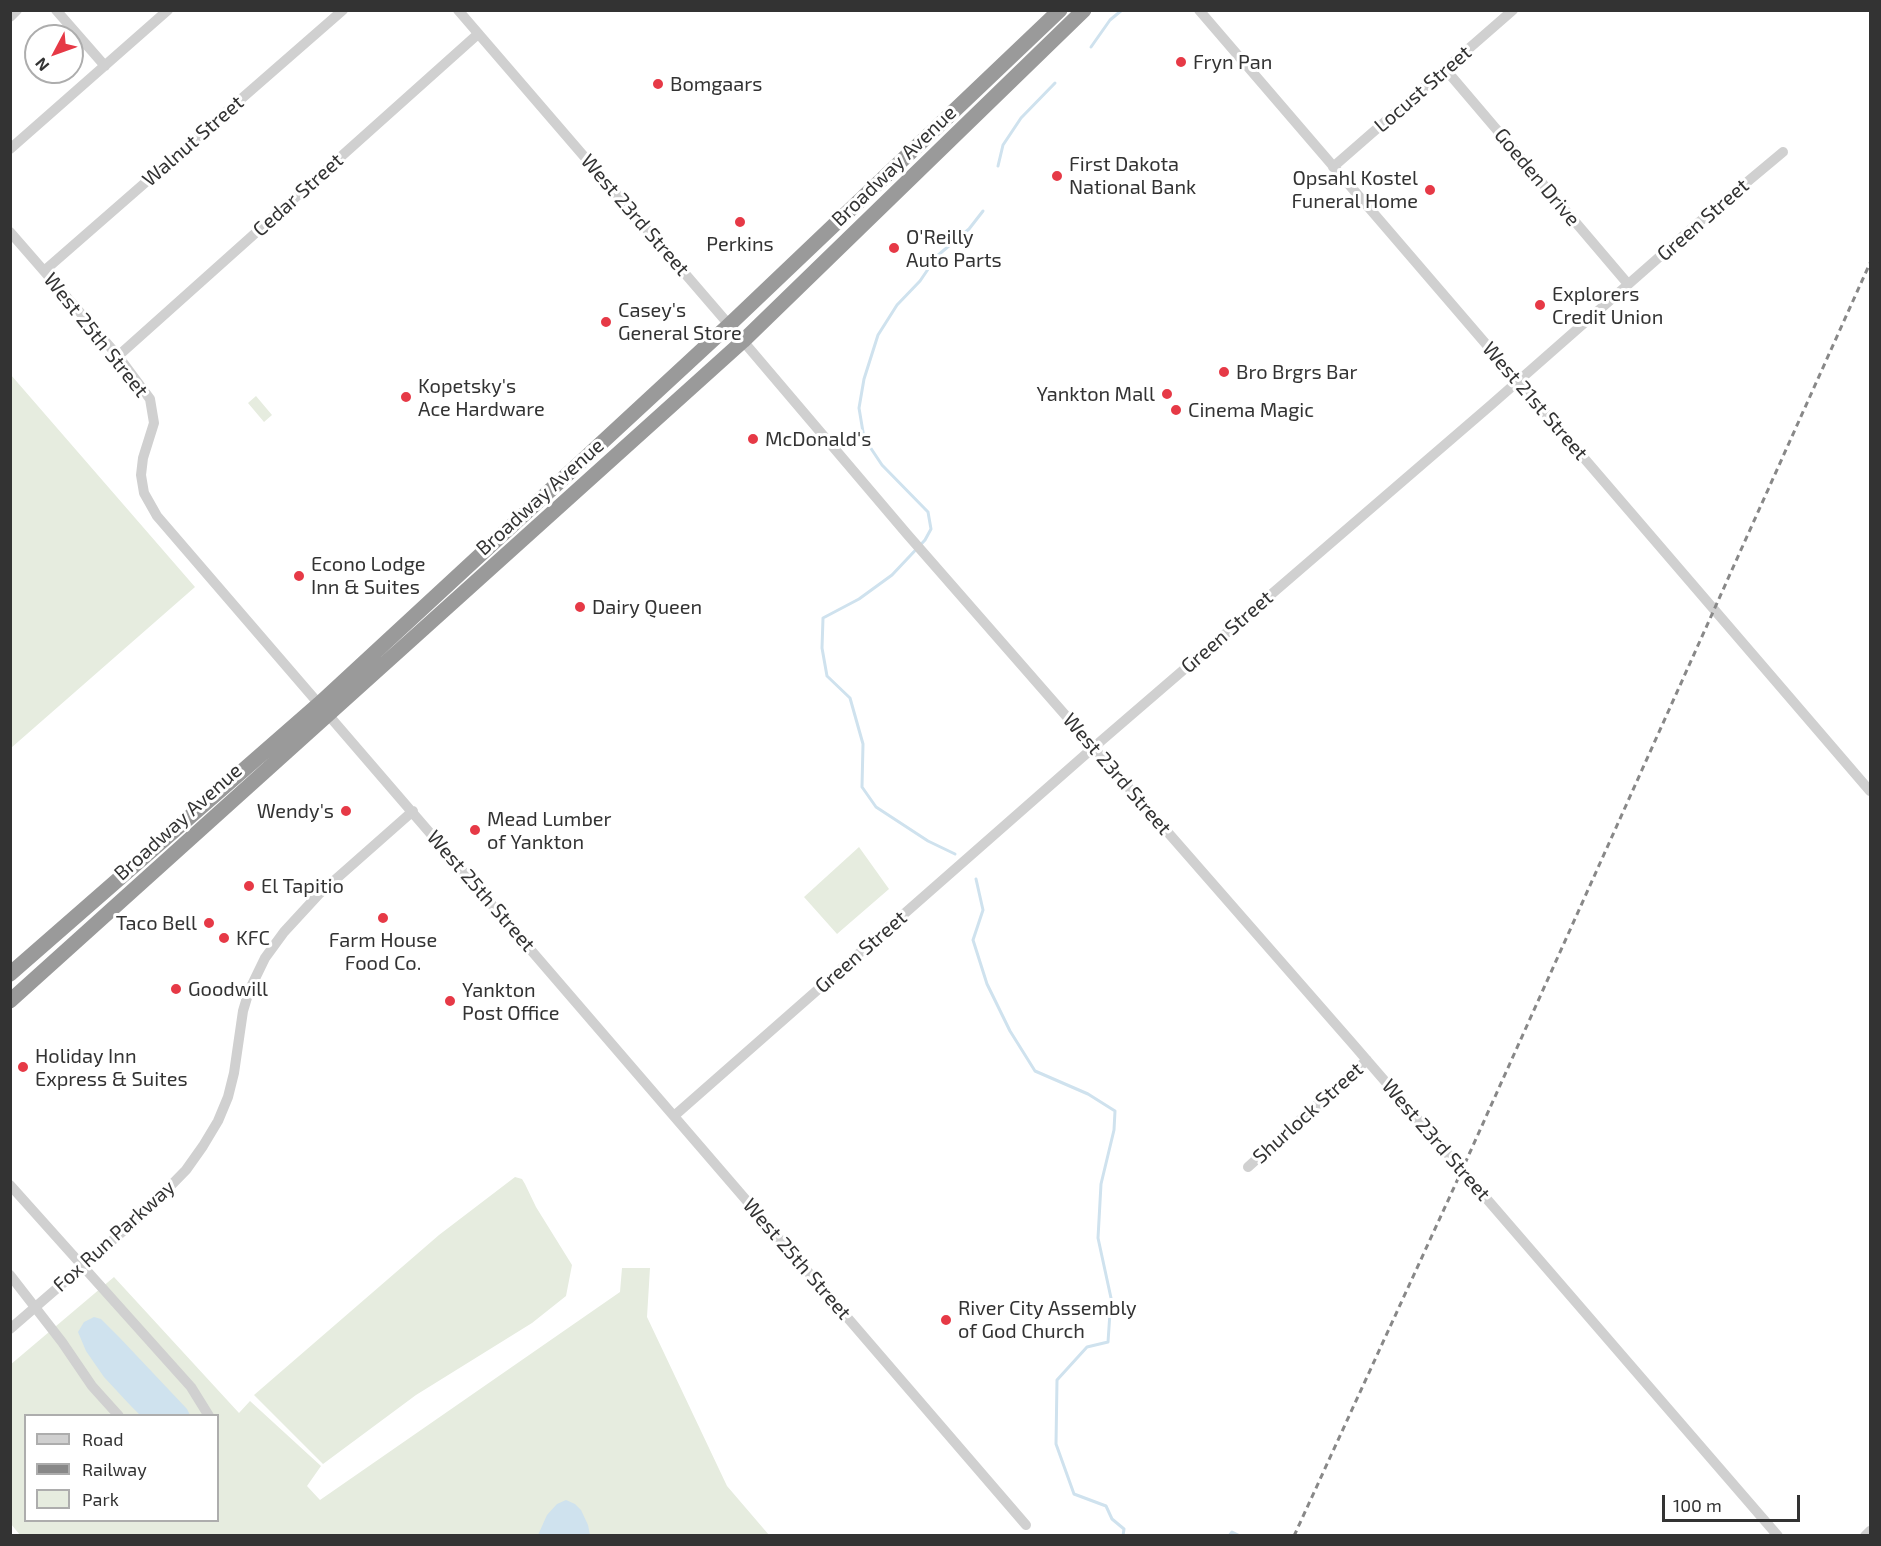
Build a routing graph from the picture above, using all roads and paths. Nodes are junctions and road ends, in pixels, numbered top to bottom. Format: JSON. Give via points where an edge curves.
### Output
{"nodes":[{"id":1,"x":17,"y":10,"type":"edge"},
{"id":2,"x":56,"y":10,"type":"edge"},
{"id":3,"x":168,"y":10,"type":"edge"},
{"id":4,"x":343,"y":10,"type":"edge"},
{"id":5,"x":458,"y":10,"type":"edge"},
{"id":6,"x":1060,"y":10,"type":"edge"},
{"id":7,"x":1084,"y":10,"type":"edge"},
{"id":8,"x":1199,"y":10,"type":"edge"},
{"id":9,"x":1513,"y":10,"type":"edge"},
{"id":10,"x":10,"y":17,"type":"edge"},
{"id":11,"x":478,"y":34,"type":"junction"},
{"id":12,"x":105,"y":66,"type":"junction"},
{"id":13,"x":1446,"y":70,"type":"junction"},
{"id":14,"x":10,"y":149,"type":"edge"},
{"id":15,"x":1783,"y":152,"type":"dead end"},
{"id":16,"x":1333,"y":167,"type":"junction"},
{"id":17,"x":10,"y":232,"type":"edge"},
{"id":18,"x":44,"y":272,"type":"junction"},
{"id":19,"x":1628,"y":284,"type":"junction"},
{"id":20,"x":729,"y":325,"type":"junction"},
{"id":21,"x":743,"y":341,"type":"junction"},
{"id":22,"x":118,"y":356,"type":"junction"},
{"id":23,"x":1519,"y":381,"type":"junction"},
{"id":24,"x":324,"y":710,"type":"junction"},
{"id":25,"x":1094,"y":747,"type":"junction"},
{"id":26,"x":1870,"y":791,"type":"edge"},
{"id":27,"x":413,"y":812,"type":"junction"},
{"id":28,"x":10,"y":974,"type":"edge"},
{"id":29,"x":10,"y":1001,"type":"edge"},
{"id":30,"x":1367,"y":1060,"type":"junction"},
{"id":31,"x":674,"y":1116,"type":"junction"},
{"id":32,"x":1248,"y":1167,"type":"dead end"},
{"id":33,"x":10,"y":1185,"type":"edge"},
{"id":34,"x":82,"y":1266,"type":"junction"},
{"id":35,"x":10,"y":1275,"type":"edge"},
{"id":36,"x":35,"y":1307,"type":"junction"},
{"id":37,"x":10,"y":1329,"type":"edge"},
{"id":38,"x":117,"y":1414,"type":"edge"},
{"id":39,"x":207,"y":1414,"type":"edge"},
{"id":40,"x":1026,"y":1525,"type":"dead end"},
{"id":41,"x":1870,"y":1531,"type":"edge"},
{"id":42,"x":1778,"y":1536,"type":"edge"},
{"id":43,"x":1865,"y":1536,"type":"edge"}],
"edges":[{"from":1,"to":10,"type":"street"},
{"from":2,"to":12,"type":"street"},
{"from":3,"to":12,"type":"street"},
{"from":4,"to":18,"type":"street","name":"Walnut Street"},
{"from":5,"to":11,"type":"street","name":"West 23rd Street"},
{"from":6,"to":20,"type":"highway","name":"Broadway Avenue"},
{"from":7,"to":21,"type":"highway","name":"Broadway Avenue"},
{"from":8,"to":16,"type":"street","name":"West 21st Street"},
{"from":9,"to":13,"type":"street","name":"Locust Street"},
{"from":11,"to":20,"type":"street","name":"West 23rd Street"},
{"from":11,"to":22,"type":"street","name":"Cedar Street"},
{"from":12,"to":14,"type":"street"},
{"from":13,"to":16,"type":"street","name":"Locust Street"},
{"from":13,"to":19,"type":"street","name":"Goeden Drive"},
{"from":15,"to":19,"type":"street","name":"Green Street"},
{"from":16,"to":23,"type":"street","name":"West 21st Street"},
{"from":17,"to":18,"type":"street","name":"West 25th Street"},
{"from":18,"to":22,"type":"street","name":"West 25th Street"},
{"from":19,"to":23,"type":"street","name":"Green Street"},
{"from":20,"to":21,"type":"street","name":"West 23rd Street"},
{"from":20,"to":24,"type":"highway","name":"Broadway Avenue"},
{"from":21,"to":24,"type":"highway","name":"Broadway Avenue"},
{"from":21,"to":25,"type":"street","name":"West 23rd Street"},
{"from":22,"to":24,"type":"street","name":"West 25th Street","via":[[150,399],[153,409],[153,433],[141,474],[149,505]]},
{"from":23,"to":25,"type":"street","name":"Green Street"},
{"from":23,"to":26,"type":"street","name":"West 21st Street"},
{"from":24,"to":27,"type":"street","name":"West 25th Street"},
{"from":24,"to":28,"type":"highway","name":"Broadway Avenue"},
{"from":24,"to":29,"type":"highway","name":"Broadway Avenue"},
{"from":25,"to":30,"type":"street","name":"West 23rd Street"},
{"from":25,"to":31,"type":"street","name":"Green Street"},
{"from":27,"to":31,"type":"street","name":"West 25th Street"},
{"from":27,"to":34,"type":"street","name":"Fox Run Parkway","via":[[319,894],[274,945],[249,992],[231,1085],[218,1121],[171,1187]]},
{"from":30,"to":32,"type":"street","name":"Shurlock Street"},
{"from":30,"to":42,"type":"street","name":"West 23rd Street"},
{"from":31,"to":40,"type":"street","name":"West 25th Street"},
{"from":33,"to":34,"type":"street"},
{"from":34,"to":36,"type":"street","name":"Fox Run Parkway"},
{"from":34,"to":39,"type":"street","via":[[191,1388]]},
{"from":35,"to":36,"type":"street"},
{"from":36,"to":37,"type":"street","name":"Fox Run Parkway"},
{"from":36,"to":38,"type":"street"},
{"from":41,"to":43,"type":"street"}]}
